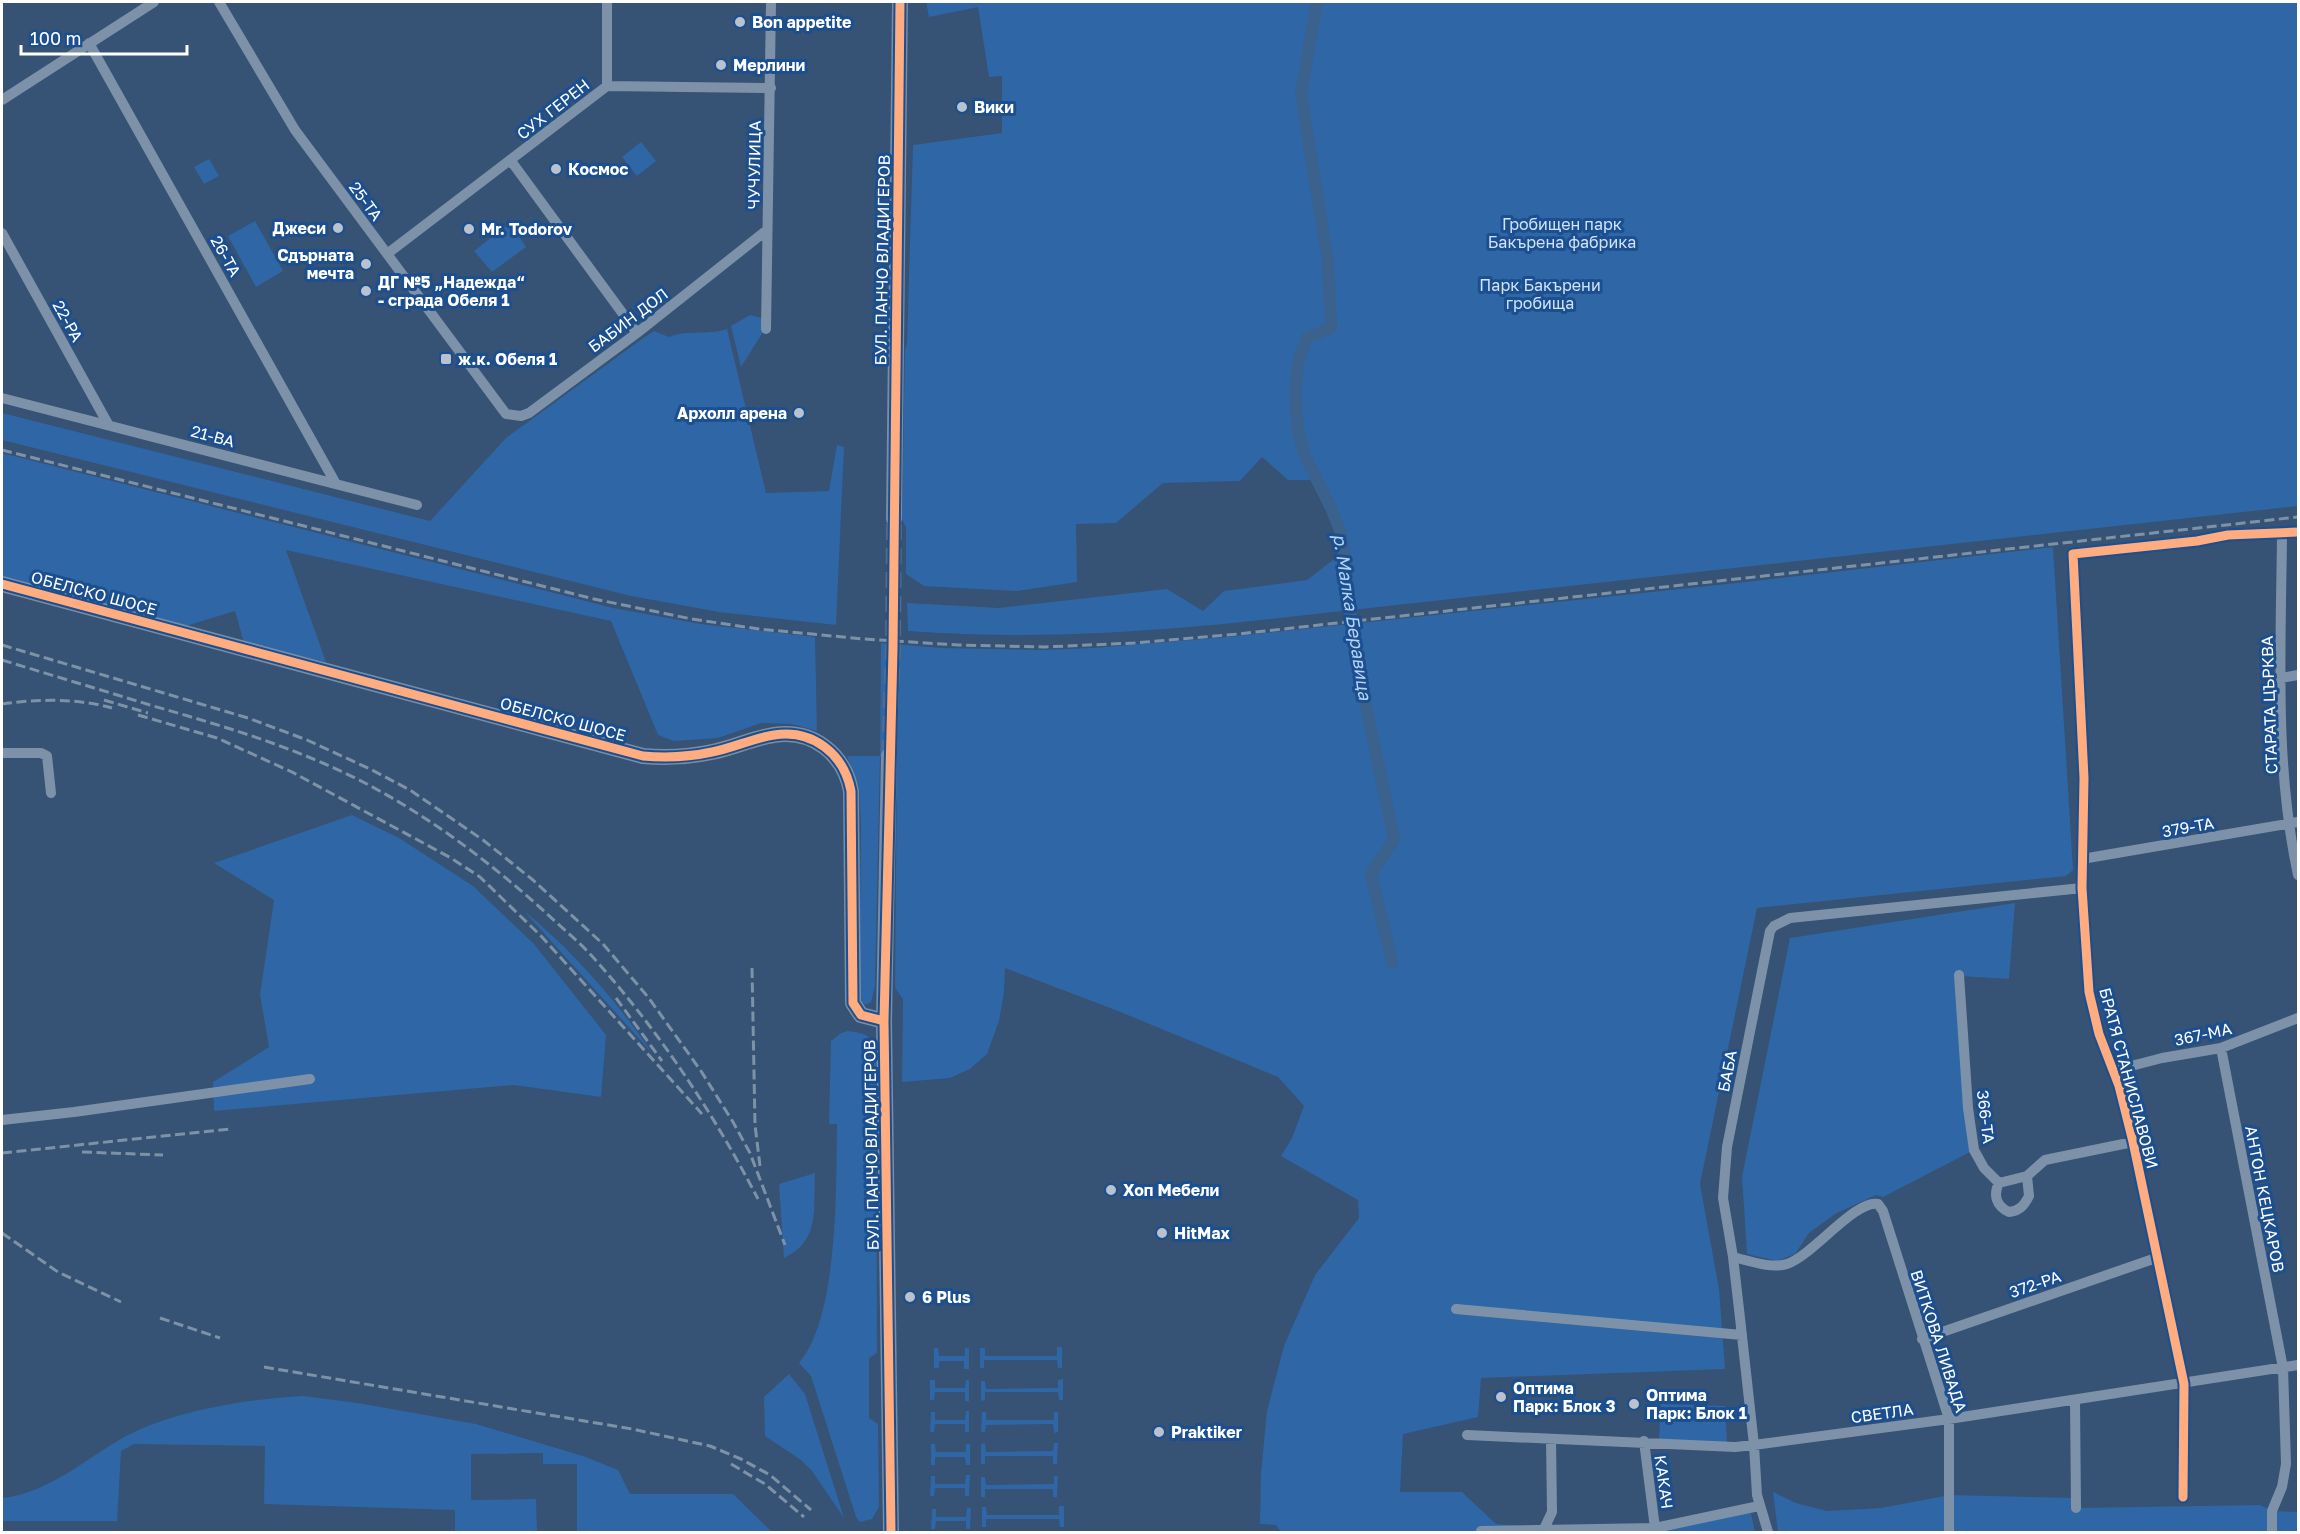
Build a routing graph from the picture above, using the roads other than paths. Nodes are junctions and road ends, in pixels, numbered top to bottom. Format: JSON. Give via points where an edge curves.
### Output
{"nodes":[{"id":1,"x":154,"y":2,"type":"edge"},
{"id":2,"x":219,"y":2,"type":"edge"},
{"id":3,"x":608,"y":2,"type":"edge"},
{"id":4,"x":771,"y":2,"type":"edge"},
{"id":5,"x":900,"y":2,"type":"edge"},
{"id":6,"x":89,"y":43,"type":"junction"},
{"id":7,"x":607,"y":86,"type":"junction"},
{"id":8,"x":771,"y":88,"type":"junction"},
{"id":9,"x":2,"y":100,"type":"edge"},
{"id":10,"x":510,"y":161,"type":"junction"},
{"id":11,"x":767,"y":230,"type":"junction"},
{"id":12,"x":2,"y":233,"type":"edge"},
{"id":13,"x":387,"y":254,"type":"junction"},
{"id":14,"x":766,"y":329,"type":"dead end"},
{"id":15,"x":637,"y":333,"type":"junction"},
{"id":16,"x":2,"y":398,"type":"edge"},
{"id":17,"x":501,"y":410,"type":"joint"},
{"id":18,"x":108,"y":424,"type":"junction"},
{"id":19,"x":336,"y":484,"type":"junction"},
{"id":20,"x":417,"y":505,"type":"dead end"},
{"id":21,"x":894,"y":519,"type":"tunnel mouth"},
{"id":22,"x":2298,"y":532,"type":"edge"},
{"id":23,"x":2282,"y":534,"type":"junction"},
{"id":24,"x":2,"y":584,"type":"edge"},
{"id":25,"x":2298,"y":675,"type":"edge"},
{"id":26,"x":2281,"y":678,"type":"junction"},
{"id":27,"x":2,"y":753,"type":"edge"},
{"id":28,"x":889,"y":756,"type":"tunnel mouth"},
{"id":29,"x":51,"y":793,"type":"dead end"},
{"id":30,"x":2294,"y":823,"type":"edge"},
{"id":31,"x":2082,"y":859,"type":"junction"},
{"id":32,"x":2298,"y":874,"type":"edge"},
{"id":33,"x":2082,"y":888,"type":"junction"},
{"id":34,"x":1959,"y":975,"type":"dead end"},
{"id":35,"x":2298,"y":1018,"type":"edge"},
{"id":36,"x":884,"y":1021,"type":"junction"},
{"id":37,"x":2221,"y":1048,"type":"junction"},
{"id":38,"x":2112,"y":1071,"type":"junction"},
{"id":39,"x":310,"y":1079,"type":"dead end"},
{"id":40,"x":2,"y":1120,"type":"edge"},
{"id":41,"x":2133,"y":1142,"type":"junction"},
{"id":42,"x":2027,"y":1176,"type":"junction"},
{"id":43,"x":1999,"y":1182,"type":"junction"},
{"id":44,"x":1733,"y":1257,"type":"junction"},
{"id":45,"x":2156,"y":1258,"type":"junction"},
{"id":46,"x":1456,"y":1309,"type":"dead end"},
{"id":47,"x":1742,"y":1335,"type":"junction"},
{"id":48,"x":1922,"y":1339,"type":"junction"},
{"id":49,"x":2298,"y":1365,"type":"edge"},
{"id":50,"x":2283,"y":1368,"type":"junction"},
{"id":51,"x":2184,"y":1384,"type":"junction"},
{"id":52,"x":2075,"y":1400,"type":"junction"},
{"id":53,"x":1949,"y":1419,"type":"junction"},
{"id":54,"x":1467,"y":1435,"type":"dead end"},
{"id":55,"x":1551,"y":1439,"type":"junction"},
{"id":56,"x":1644,"y":1441,"type":"junction"},
{"id":57,"x":1754,"y":1445,"type":"junction"},
{"id":58,"x":2183,"y":1497,"type":"dead end"},
{"id":59,"x":1759,"y":1506,"type":"junction"},
{"id":60,"x":2076,"y":1508,"type":"dead end"},
{"id":61,"x":1655,"y":1528,"type":"junction"},
{"id":62,"x":1481,"y":1531,"type":"edge"},
{"id":63,"x":1544,"y":1531,"type":"edge"},
{"id":64,"x":891,"y":1533,"type":"edge"},
{"id":65,"x":1768,"y":1533,"type":"edge"},
{"id":66,"x":1949,"y":1533,"type":"edge"},
{"id":67,"x":2272,"y":1533,"type":"edge"}],
"edges":[{"from":1,"to":6,"type":"street"},
{"from":2,"to":13,"type":"street","name":"25-ТА","via":[[295,130]]},
{"from":3,"to":7,"type":"street"},
{"from":4,"to":8,"type":"street","name":"ЧУЧУЛИЦА"},
{"from":5,"to":21,"type":"street","name":"БУЛ. ПАНЧО ВЛАДИГЕРОВ"},
{"from":6,"to":9,"type":"street"},
{"from":6,"to":19,"type":"street","name":"26-ТА"},
{"from":7,"to":8,"type":"street","name":"СУХ ГЕРЕН"},
{"from":7,"to":10,"type":"street","name":"СУХ ГЕРЕН"},
{"from":8,"to":11,"type":"street","name":"ЧУЧУЛИЦА"},
{"from":10,"to":13,"type":"street","name":"СУХ ГЕРЕН"},
{"from":10,"to":15,"type":"street"},
{"from":11,"to":14,"type":"street","name":"ЧУЧУЛИЦА"},
{"from":11,"to":15,"type":"street","name":"БАБИН ДОЛ"},
{"from":12,"to":18,"type":"street","name":"22-РА"},
{"from":13,"to":17,"type":"street","name":"25-ТА"},
{"from":15,"to":17,"type":"street","name":"БАБИН ДОЛ","via":[[529,413],[514,416]]},
{"from":16,"to":18,"type":"street","name":"21-ВА"},
{"from":18,"to":19,"type":"street","name":"21-ВА"},
{"from":19,"to":20,"type":"street","name":"21-ВА"},
{"from":22,"to":23,"type":"street"},
{"from":23,"to":26,"type":"street","name":"СТАРАТА ЦЪРКВА"},
{"from":23,"to":31,"type":"street","name":"БРАТЯ СТАНИСЛАВОВИ","via":[[2228,535],[2073,554],[2084,778]]},
{"from":24,"to":36,"type":"street","name":"ОБЕЛСКО ШОСЕ","via":[[643,756],[686,757],[775,735],[803,736],[822,744],[842,764],[851,791],[853,1003],[861,1015]]},
{"from":25,"to":26,"type":"street"},
{"from":26,"to":30,"type":"street","name":"СТАРАТА ЦЪРКВА","via":[[2282,744]]},
{"from":27,"to":29,"type":"street","via":[[47,756]]},
{"from":28,"to":36,"type":"street","name":"БУЛ. ПАНЧО ВЛАДИГЕРОВ"},
{"from":30,"to":31,"type":"street","name":"379-ТА"},
{"from":30,"to":32,"type":"street","name":"СТАРАТА ЦЪРКВА"},
{"from":31,"to":33,"type":"street","name":"БРАТЯ СТАНИСЛАВОВИ"},
{"from":33,"to":38,"type":"street","name":"БРАТЯ СТАНИСЛАВОВИ","via":[[2089,992]]},
{"from":33,"to":44,"type":"street","name":"БАБА","via":[[1790,918],[1774,926],[1724,1168],[1723,1198]]},
{"from":34,"to":43,"type":"street","name":"366-ТА","via":[[1974,1150],[1984,1168]]},
{"from":35,"to":37,"type":"street","name":"367-МА"},
{"from":36,"to":64,"type":"street","name":"БУЛ. ПАНЧО ВЛАДИГЕРОВ"},
{"from":37,"to":38,"type":"street","name":"367-МА"},
{"from":37,"to":50,"type":"street","name":"АНТОН КЕЦКАРОВ"},
{"from":38,"to":41,"type":"street","name":"БРАТЯ СТАНИСЛАВОВИ"},
{"from":39,"to":40,"type":"street"},
{"from":41,"to":42,"type":"street","via":[[2045,1160]]},
{"from":41,"to":45,"type":"street","name":"БРАТЯ СТАНИСЛАВОВИ"},
{"from":42,"to":43,"type":"street"},
{"from":42,"to":43,"type":"street","via":[[2029,1196],[2016,1211],[2008,1212],[1998,1204],[1995,1197]]},
{"from":44,"to":47,"type":"street","name":"БАБА"},
{"from":44,"to":48,"type":"street","name":"ВИТКОВА ЛИВАДА","via":[[1773,1266],[1787,1264],[1803,1256],[1860,1208],[1878,1204]]},
{"from":45,"to":48,"type":"street","name":"372-РА"},
{"from":45,"to":51,"type":"street","name":"БРАТЯ СТАНИСЛАВОВИ"},
{"from":46,"to":47,"type":"street"},
{"from":47,"to":57,"type":"street","name":"БАБА"},
{"from":48,"to":53,"type":"street","name":"ВИТКОВА ЛИВАДА"},
{"from":49,"to":50,"type":"street","name":"СВЕТЛА"},
{"from":50,"to":51,"type":"street","name":"СВЕТЛА"},
{"from":50,"to":67,"type":"street","name":"АНТОН КЕЦКАРОВ","via":[[2286,1464],[2272,1511]]},
{"from":51,"to":52,"type":"street","name":"СВЕТЛА"},
{"from":51,"to":58,"type":"street","name":"БРАТЯ СТАНИСЛАВОВИ"},
{"from":52,"to":53,"type":"street","name":"СВЕТЛА"},
{"from":52,"to":60,"type":"street"},
{"from":53,"to":57,"type":"street","name":"СВЕТЛА"},
{"from":53,"to":66,"type":"street","name":"ВИТКОВА ЛИВАДА"},
{"from":54,"to":55,"type":"street","name":"СВЕТЛА"},
{"from":55,"to":56,"type":"street","name":"СВЕТЛА"},
{"from":55,"to":63,"type":"street","via":[[1552,1512]]},
{"from":56,"to":57,"type":"street","name":"СВЕТЛА"},
{"from":56,"to":61,"type":"street","name":"КАКАЧ"},
{"from":57,"to":59,"type":"street","name":"БАБА"},
{"from":59,"to":61,"type":"street"},
{"from":59,"to":65,"type":"street","name":"БАБА"},
{"from":61,"to":63,"type":"street"},
{"from":62,"to":63,"type":"street"}]}
